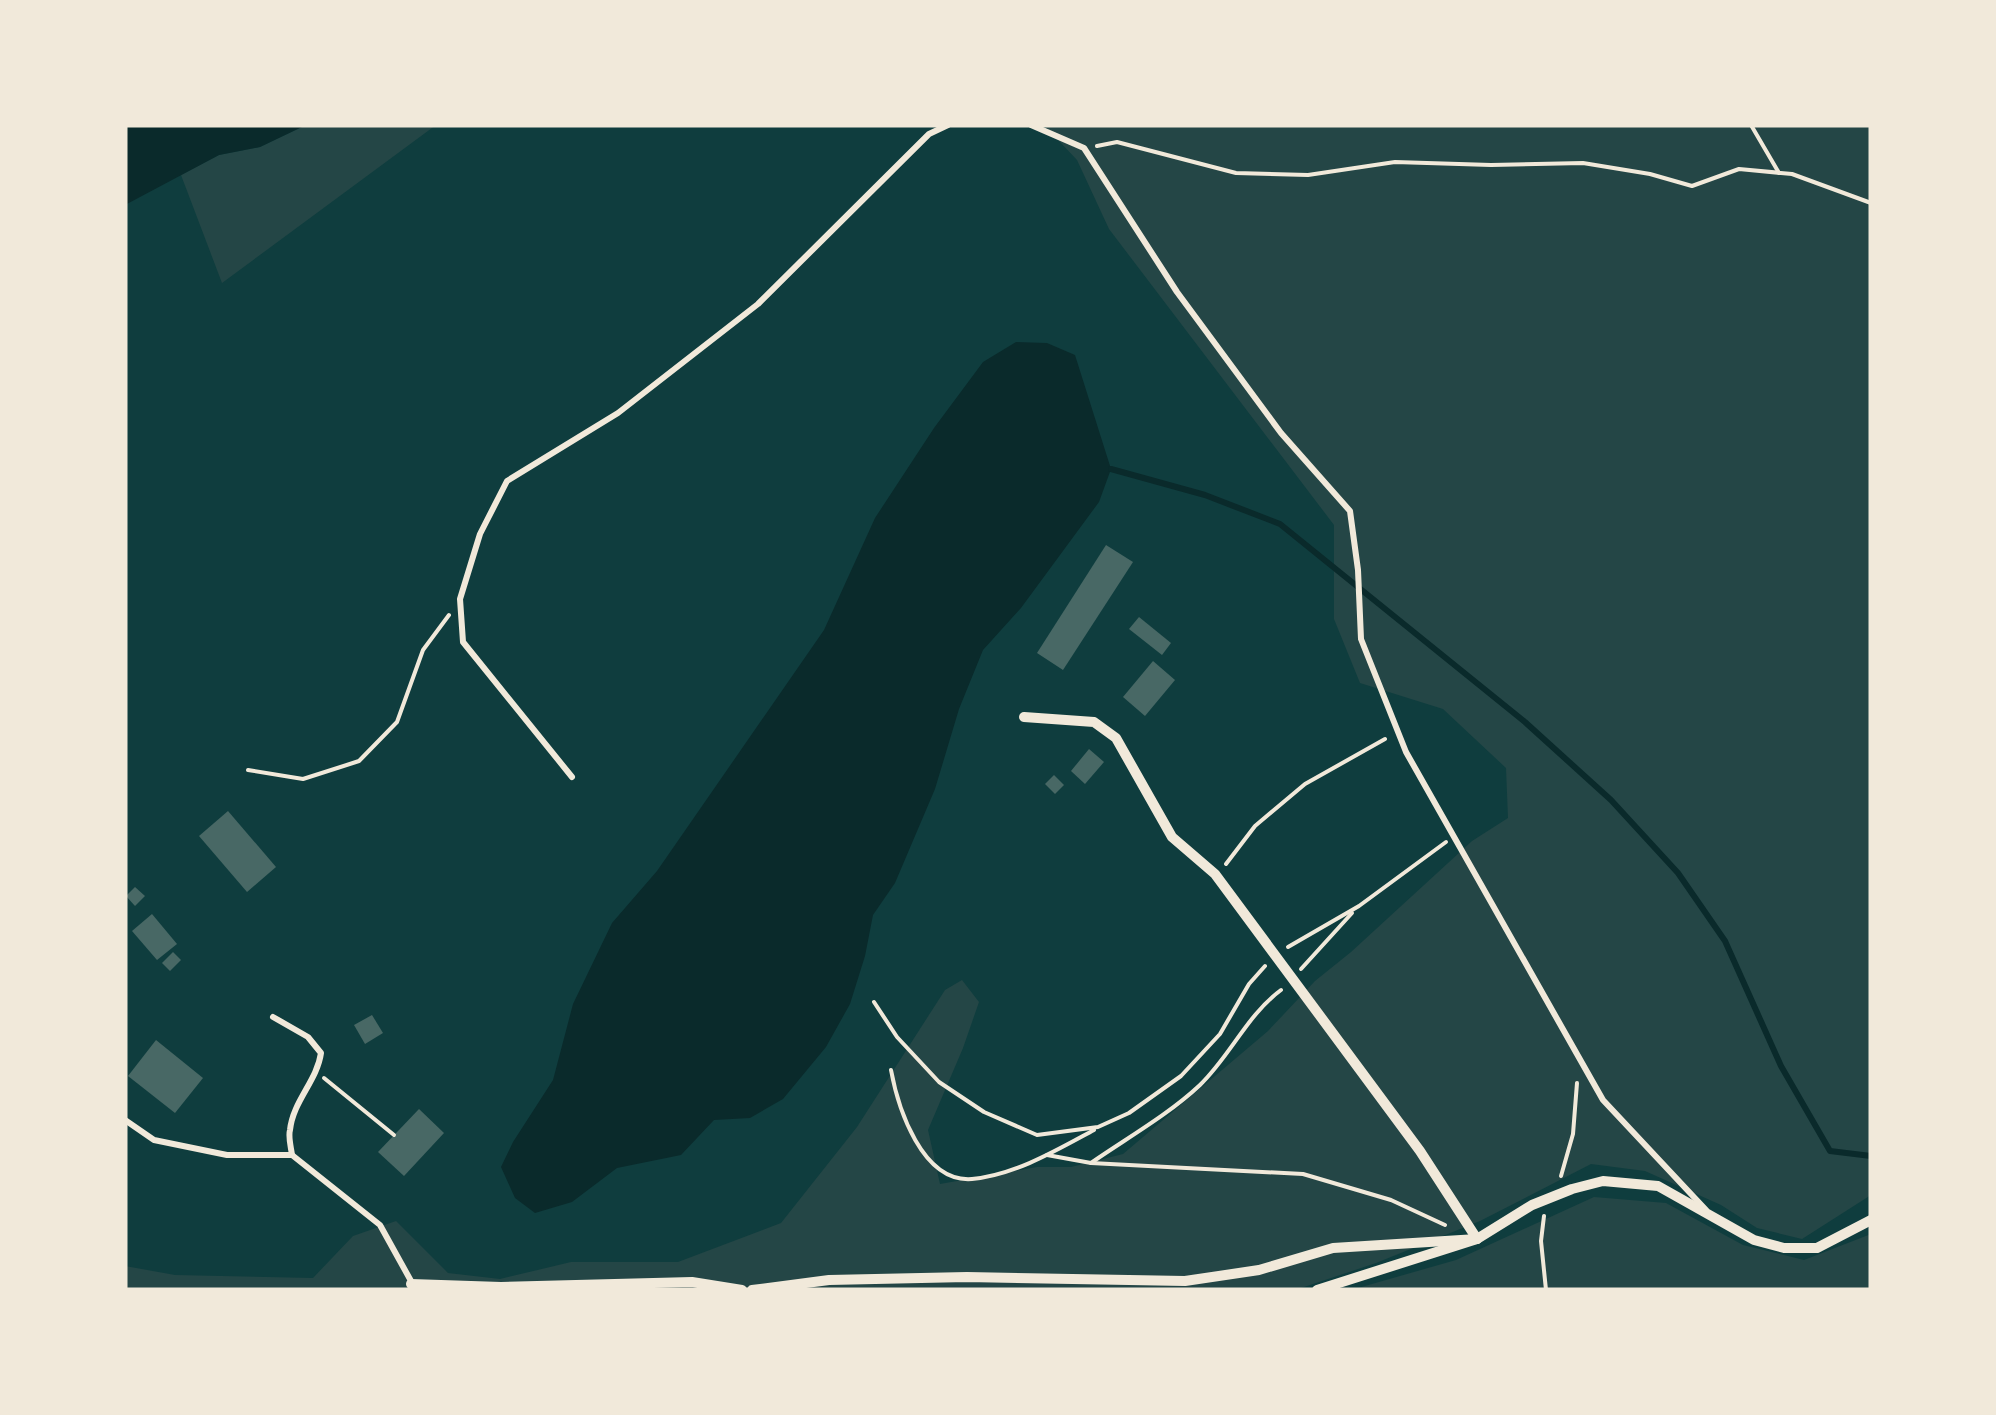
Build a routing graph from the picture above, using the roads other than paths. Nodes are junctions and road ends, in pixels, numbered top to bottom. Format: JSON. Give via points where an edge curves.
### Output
{"nodes":[{"id":1,"x":948,"y":125,"type":"edge"},
{"id":2,"x":1031,"y":125,"type":"edge"},
{"id":3,"x":1024,"y":717,"type":"dead end"},
{"id":4,"x":572,"y":778,"type":"dead end"},
{"id":5,"x":273,"y":1017,"type":"dead end"},
{"id":6,"x":125,"y":1120,"type":"edge"},
{"id":7,"x":292,"y":1155,"type":"junction"},
{"id":8,"x":1710,"y":1214,"type":"junction"},
{"id":9,"x":1871,"y":1220,"type":"edge"},
{"id":10,"x":1477,"y":1240,"type":"junction"},
{"id":11,"x":413,"y":1287,"type":"edge"},
{"id":12,"x":742,"y":1290,"type":"edge"},
{"id":13,"x":752,"y":1290,"type":"edge"},
{"id":14,"x":1317,"y":1290,"type":"edge"}],
"edges":[{"from":1,"to":4,"type":"lane","via":[[929,134],[758,304],[618,412],[508,482],[480,534],[460,599],[463,642]]},
{"from":2,"to":8,"type":"lane","via":[[1084,148],[1177,292],[1281,433],[1350,512],[1361,639],[1398,731],[1603,1100]]},
{"from":3,"to":10,"type":"street","via":[[1094,722],[1116,738],[1172,838],[1215,874]]},
{"from":5,"to":7,"type":"lane","via":[[321,1053],[290,1130]]},
{"from":6,"to":7,"type":"lane","via":[[154,1140],[226,1154]]},
{"from":7,"to":11,"type":"lane","via":[[380,1224]]},
{"from":8,"to":9,"type":"street","via":[[1754,1240],[1784,1248],[1817,1248]]},
{"from":8,"to":10,"type":"street","via":[[1658,1186],[1603,1181],[1546,1199]]},
{"from":10,"to":13,"type":"street","via":[[1333,1248],[1259,1270],[1185,1281],[967,1277],[828,1280]]},
{"from":10,"to":14,"type":"street"},
{"from":11,"to":12,"type":"street","via":[[692,1282]]}]}
